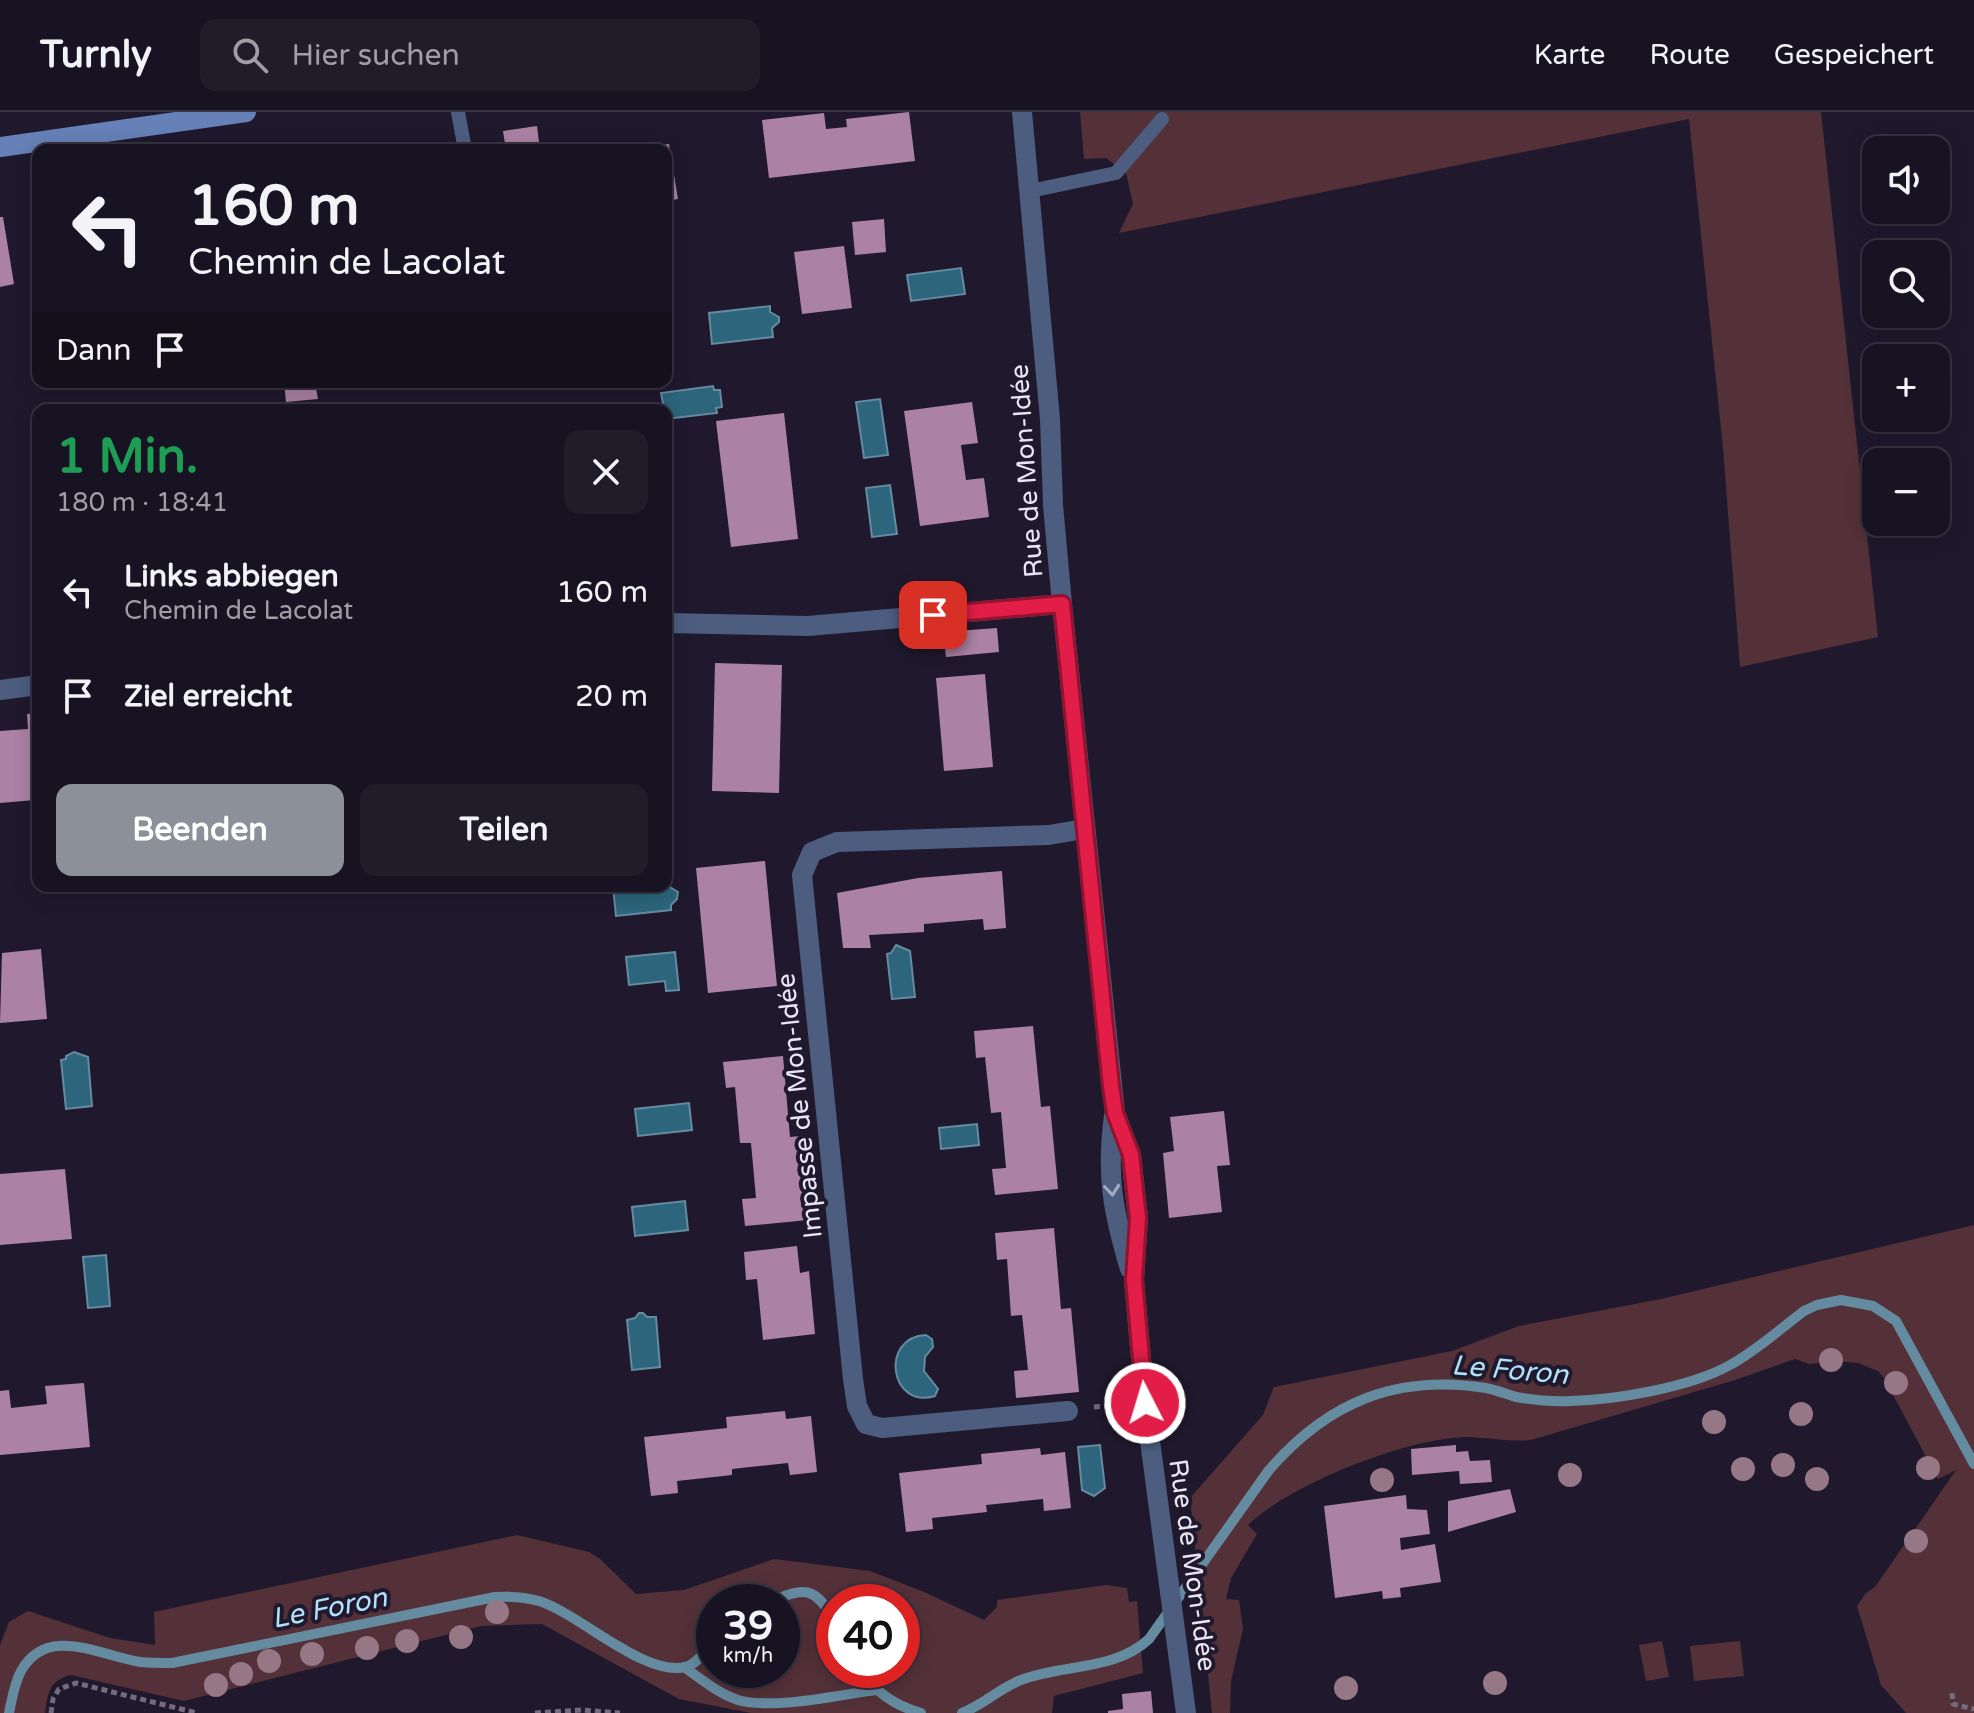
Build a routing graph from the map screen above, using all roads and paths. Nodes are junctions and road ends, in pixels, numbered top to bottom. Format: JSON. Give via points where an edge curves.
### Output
{"nodes":[{"id":1,"x":246,"y":112,"type":"edge"},
{"id":2,"x":458,"y":112,"type":"edge"},
{"id":3,"x":1022,"y":112,"type":"edge"},
{"id":4,"x":1162,"y":119,"type":"dead end"},
{"id":5,"x":464,"y":144,"type":"edge"},
{"id":6,"x":0,"y":147,"type":"edge"},
{"id":7,"x":1030,"y":191,"type":"junction"},
{"id":8,"x":1062,"y":604,"type":"junction"},
{"id":9,"x":672,"y":623,"type":"edge"},
{"id":10,"x":32,"y":686,"type":"edge"},
{"id":11,"x":0,"y":690,"type":"edge"},
{"id":12,"x":1084,"y":829,"type":"junction"},
{"id":13,"x":1145,"y":1403,"type":"junction"},
{"id":14,"x":1068,"y":1411,"type":"joint"},
{"id":15,"x":1952,"y":1693,"type":"dead end"},
{"id":16,"x":1974,"y":1709,"type":"edge"},
{"id":17,"x":51,"y":1713,"type":"edge"},
{"id":18,"x":197,"y":1713,"type":"edge"},
{"id":19,"x":535,"y":1713,"type":"edge"},
{"id":20,"x":620,"y":1713,"type":"edge"},
{"id":21,"x":1186,"y":1713,"type":"edge"}],
"edges":[{"from":1,"to":6,"type":"main road"},
{"from":2,"to":5,"type":"lane"},
{"from":3,"to":7,"type":"street","name":"Rue de Mon-Idée"},
{"from":4,"to":7,"type":"lane","via":[[1116,173]]},
{"from":7,"to":8,"type":"street","name":"Rue de Mon-Idée"},
{"from":8,"to":9,"type":"street","via":[[808,626]]},
{"from":8,"to":12,"type":"street","name":"Rue de Mon-Idée"},
{"from":10,"to":11,"type":"street"},
{"from":12,"to":13,"type":"street","name":"Rue de Mon-Idée","via":[[1115,1113],[1131,1155],[1138,1218],[1134,1280]]},
{"from":12,"to":14,"type":"street","name":"Impasse de Mon-Idée","via":[[1049,835],[837,842],[812,852],[802,875],[853,1379],[861,1415],[866,1424],[882,1428]]},
{"from":13,"to":14,"type":"path"},
{"from":13,"to":21,"type":"street","name":"Rue de Mon-Idée"},
{"from":15,"to":16,"type":"path","via":[[1953,1704]]},
{"from":17,"to":18,"type":"path","via":[[59,1689],[76,1683]]},
{"from":19,"to":20,"type":"path"}]}
